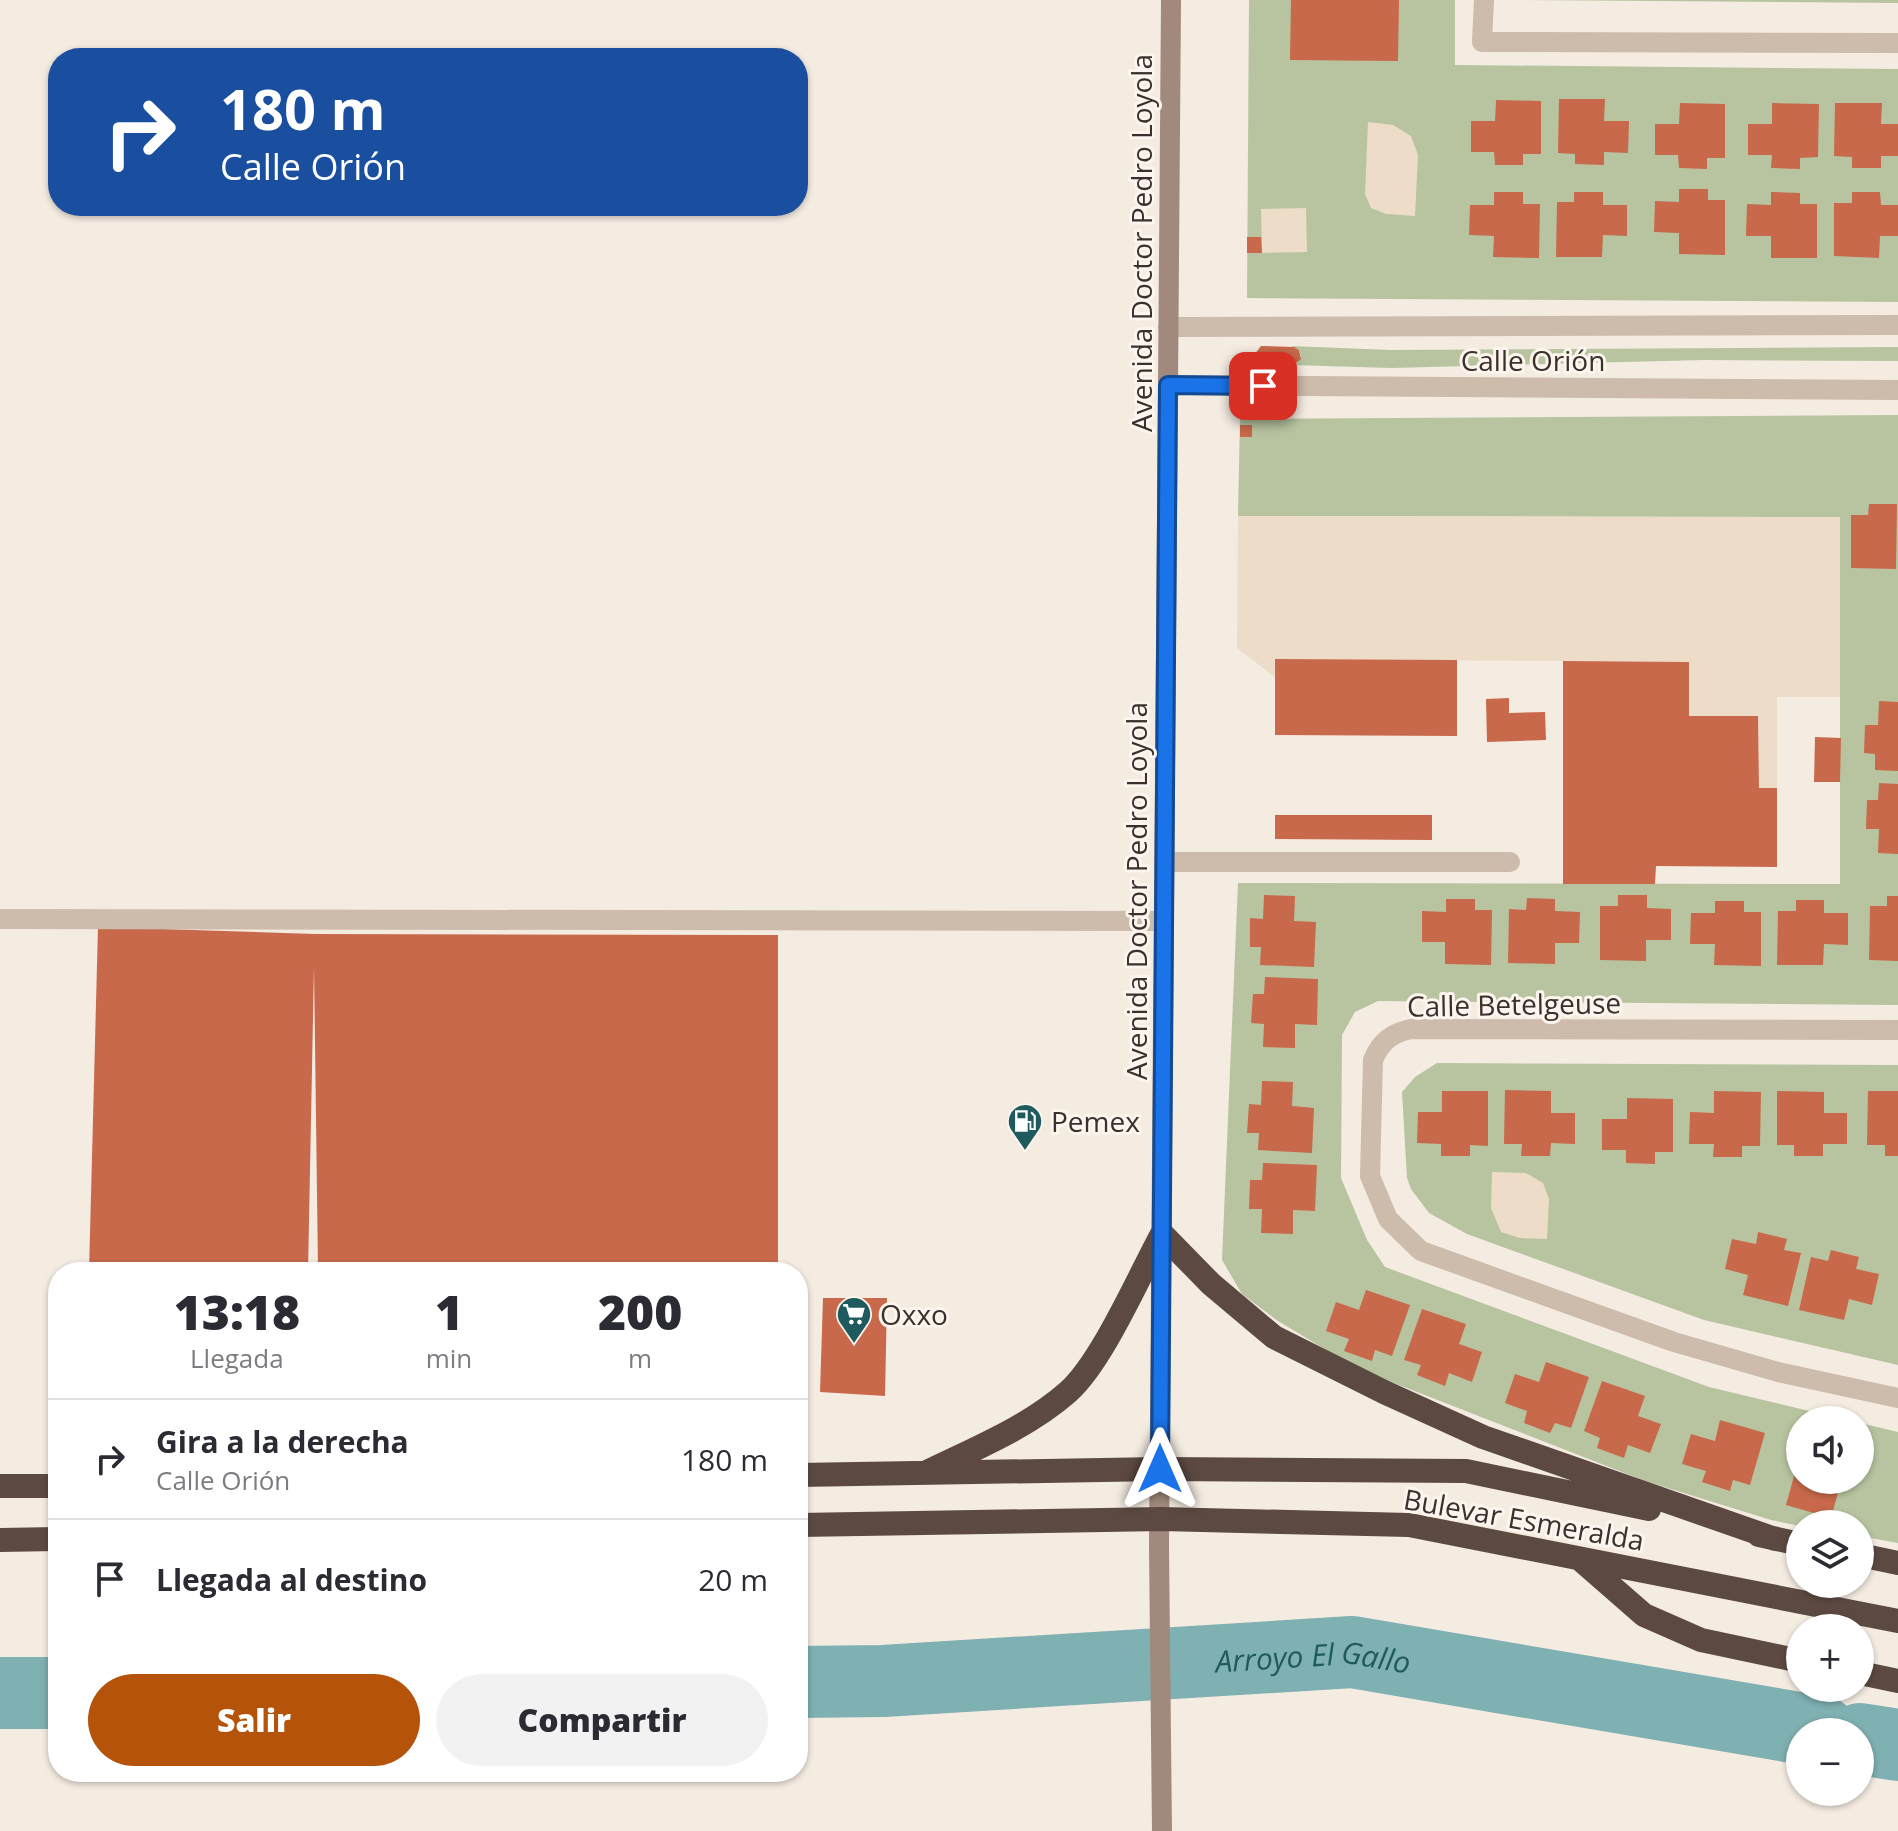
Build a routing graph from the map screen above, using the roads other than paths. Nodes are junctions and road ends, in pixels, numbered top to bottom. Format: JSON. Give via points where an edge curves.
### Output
{"nodes":[{"id":1,"x":1171,"y":0,"type":"edge"},
{"id":2,"x":1484,"y":0,"type":"edge"},
{"id":3,"x":1898,"y":43,"type":"edge"},
{"id":4,"x":1898,"y":325,"type":"edge"},
{"id":5,"x":1168,"y":327,"type":"junction"},
{"id":6,"x":1168,"y":385,"type":"junction"},
{"id":7,"x":1898,"y":390,"type":"edge"},
{"id":8,"x":1165,"y":862,"type":"junction"},
{"id":9,"x":1510,"y":862,"type":"dead end"},
{"id":10,"x":0,"y":919,"type":"edge"},
{"id":11,"x":1164,"y":921,"type":"junction"},
{"id":12,"x":1898,"y":1030,"type":"edge"},
{"id":13,"x":1162,"y":1234,"type":"junction"},
{"id":14,"x":1898,"y":1398,"type":"edge"},
{"id":15,"x":1160,"y":1469,"type":"junction"},
{"id":16,"x":925,"y":1473,"type":"junction"},
{"id":17,"x":808,"y":1475,"type":"edge"},
{"id":18,"x":0,"y":1486,"type":"edge"},
{"id":19,"x":48,"y":1486,"type":"edge"},
{"id":20,"x":1162,"y":1519,"type":"junction"},
{"id":21,"x":808,"y":1525,"type":"edge"},
{"id":22,"x":48,"y":1539,"type":"edge"},
{"id":23,"x":1775,"y":1539,"type":"junction"},
{"id":24,"x":0,"y":1540,"type":"edge"},
{"id":25,"x":1786,"y":1541,"type":"edge"},
{"id":26,"x":1579,"y":1558,"type":"junction"},
{"id":27,"x":1874,"y":1558,"type":"edge"},
{"id":28,"x":1898,"y":1563,"type":"edge"},
{"id":29,"x":1898,"y":1621,"type":"edge"},
{"id":30,"x":1786,"y":1658,"type":"edge"},
{"id":31,"x":1874,"y":1676,"type":"edge"},
{"id":32,"x":1898,"y":1681,"type":"edge"},
{"id":33,"x":1162,"y":1831,"type":"edge"}],
"edges":[{"from":1,"to":5,"type":"main road","name":"Avenida Doctor Pedro Loyola"},
{"from":2,"to":3,"type":"street","via":[[1482,42]]},
{"from":4,"to":5,"type":"street","name":"Calle Orión"},
{"from":5,"to":6,"type":"main road","name":"Avenida Doctor Pedro Loyola"},
{"from":6,"to":7,"type":"street","name":"Calle Orión"},
{"from":6,"to":8,"type":"main road","name":"Avenida Doctor Pedro Loyola"},
{"from":8,"to":9,"type":"street"},
{"from":8,"to":11,"type":"main road","name":"Avenida Doctor Pedro Loyola"},
{"from":10,"to":11,"type":"street"},
{"from":11,"to":13,"type":"main road","name":"Avenida Doctor Pedro Loyola"},
{"from":12,"to":14,"type":"street","name":"Calle Betelgeuse","via":[[1398,1032],[1373,1060],[1370,1176],[1388,1219],[1421,1251],[1674,1342]]},
{"from":13,"to":15,"type":"main road","name":"Avenida Doctor Pedro Loyola"},
{"from":13,"to":16,"type":"highway","via":[[1106,1340],[1070,1391],[1012,1431]]},
{"from":13,"to":23,"type":"highway","via":[[1274,1337],[1356,1378],[1483,1437]]},
{"from":15,"to":16,"type":"highway","name":"Bulevar Esmeralda"},
{"from":15,"to":20,"type":"main road","name":"Avenida Doctor Pedro Loyola"},
{"from":15,"to":23,"type":"highway","name":"Bulevar Esmeralda","via":[[1466,1471]]},
{"from":16,"to":17,"type":"highway","name":"Bulevar Esmeralda"},
{"from":18,"to":19,"type":"highway"},
{"from":20,"to":21,"type":"highway","name":"Bulevar Esmeralda"},
{"from":20,"to":26,"type":"highway","name":"Bulevar Esmeralda","via":[[1409,1525]]},
{"from":20,"to":33,"type":"main road","name":"Avenida Doctor Pedro Loyola"},
{"from":22,"to":24,"type":"highway"},
{"from":23,"to":25,"type":"highway","name":"Bulevar Esmeralda"},
{"from":26,"to":29,"type":"highway","name":"Bulevar Esmeralda"},
{"from":26,"to":30,"type":"highway","via":[[1644,1615],[1701,1640]]},
{"from":27,"to":28,"type":"highway"},
{"from":31,"to":32,"type":"highway"}]}
